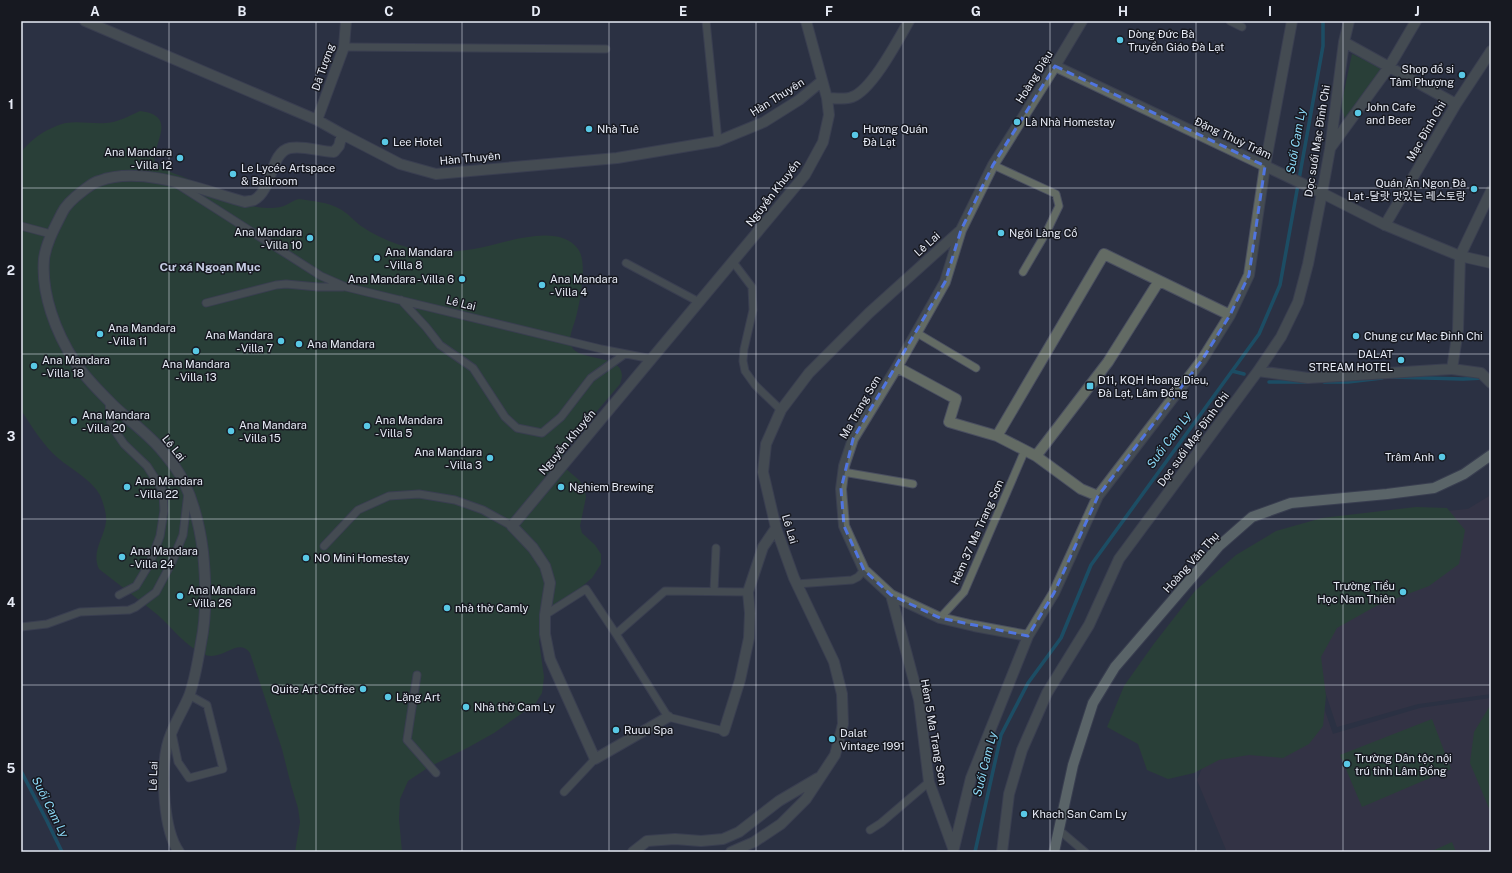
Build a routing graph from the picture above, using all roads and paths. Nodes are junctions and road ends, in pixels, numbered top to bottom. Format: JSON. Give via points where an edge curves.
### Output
{"nodes":[{"id":1,"x":85,"y":21,"type":"edge"},
{"id":2,"x":346,"y":21,"type":"edge"},
{"id":3,"x":706,"y":21,"type":"edge"},
{"id":4,"x":806,"y":21,"type":"edge"},
{"id":5,"x":909,"y":21,"type":"edge"},
{"id":6,"x":1082,"y":21,"type":"edge"},
{"id":7,"x":1230,"y":21,"type":"edge"},
{"id":8,"x":1292,"y":21,"type":"edge"},
{"id":9,"x":1349,"y":21,"type":"edge"},
{"id":10,"x":1416,"y":21,"type":"edge"},
{"id":11,"x":1242,"y":27,"type":"dead end"},
{"id":12,"x":1344,"y":42,"type":"junction"},
{"id":13,"x":344,"y":47,"type":"junction"},
{"id":14,"x":606,"y":49,"type":"dead end"},
{"id":15,"x":1491,"y":51,"type":"edge"},
{"id":16,"x":1055,"y":66,"type":"junction"},
{"id":17,"x":1389,"y":67,"type":"junction"},
{"id":18,"x":822,"y":81,"type":"junction"},
{"id":19,"x":827,"y":98,"type":"junction"},
{"id":20,"x":1456,"y":104,"type":"junction"},
{"id":21,"x":317,"y":120,"type":"junction"},
{"id":22,"x":342,"y":134,"type":"junction"},
{"id":23,"x":718,"y":141,"type":"junction"},
{"id":24,"x":1330,"y":149,"type":"junction"},
{"id":25,"x":994,"y":165,"type":"junction"},
{"id":26,"x":1265,"y":166,"type":"junction"},
{"id":27,"x":173,"y":182,"type":"junction"},
{"id":28,"x":1491,"y":191,"type":"edge"},
{"id":29,"x":1322,"y":193,"type":"junction"},
{"id":30,"x":1385,"y":225,"type":"junction"},
{"id":31,"x":21,"y":226,"type":"edge"},
{"id":32,"x":961,"y":230,"type":"junction"},
{"id":33,"x":51,"y":234,"type":"junction"},
{"id":34,"x":1460,"y":256,"type":"junction"},
{"id":35,"x":733,"y":262,"type":"junction"},
{"id":36,"x":626,"y":263,"type":"dead end"},
{"id":37,"x":1491,"y":263,"type":"edge"},
{"id":38,"x":1023,"y":272,"type":"dead end"},
{"id":39,"x":1159,"y":281,"type":"junction"},
{"id":40,"x":346,"y":287,"type":"junction"},
{"id":41,"x":401,"y":300,"type":"junction"},
{"id":42,"x":699,"y":302,"type":"junction"},
{"id":43,"x":206,"y":303,"type":"dead end"},
{"id":44,"x":1230,"y":315,"type":"junction"},
{"id":45,"x":917,"y":333,"type":"junction"},
{"id":46,"x":625,"y":354,"type":"junction"},
{"id":47,"x":652,"y":359,"type":"junction"},
{"id":48,"x":897,"y":367,"type":"junction"},
{"id":49,"x":976,"y":368,"type":"dead end"},
{"id":50,"x":1452,"y":369,"type":"junction"},
{"id":51,"x":1258,"y":371,"type":"junction"},
{"id":52,"x":1490,"y":383,"type":"edge"},
{"id":53,"x":109,"y":401,"type":"junction"},
{"id":54,"x":781,"y":410,"type":"junction"},
{"id":55,"x":997,"y":436,"type":"junction"},
{"id":56,"x":1025,"y":450,"type":"junction"},
{"id":57,"x":1491,"y":455,"type":"edge"},
{"id":58,"x":1036,"y":456,"type":"junction"},
{"id":59,"x":844,"y":472,"type":"junction"},
{"id":60,"x":912,"y":484,"type":"dead end"},
{"id":61,"x":188,"y":493,"type":"junction"},
{"id":62,"x":1098,"y":496,"type":"junction"},
{"id":63,"x":512,"y":526,"type":"junction"},
{"id":64,"x":776,"y":528,"type":"junction"},
{"id":65,"x":324,"y":546,"type":"dead end"},
{"id":66,"x":716,"y":548,"type":"dead end"},
{"id":67,"x":864,"y":570,"type":"junction"},
{"id":68,"x":796,"y":584,"type":"junction"},
{"id":69,"x":714,"y":591,"type":"junction"},
{"id":70,"x":748,"y":592,"type":"junction"},
{"id":71,"x":119,"y":595,"type":"dead end"},
{"id":72,"x":890,"y":595,"type":"junction"},
{"id":73,"x":545,"y":615,"type":"junction"},
{"id":74,"x":940,"y":618,"type":"junction"},
{"id":75,"x":21,"y":627,"type":"edge"},
{"id":76,"x":616,"y":634,"type":"junction"},
{"id":77,"x":1028,"y":636,"type":"junction"},
{"id":78,"x":417,"y":675,"type":"dead end"},
{"id":79,"x":189,"y":695,"type":"junction"},
{"id":80,"x":668,"y":717,"type":"junction"},
{"id":81,"x":724,"y":731,"type":"joint"},
{"id":82,"x":172,"y":732,"type":"junction"},
{"id":83,"x":595,"y":759,"type":"junction"},
{"id":84,"x":436,"y":773,"type":"dead end"},
{"id":85,"x":821,"y":776,"type":"junction"},
{"id":86,"x":929,"y":782,"type":"junction"},
{"id":87,"x":564,"y":792,"type":"dead end"},
{"id":88,"x":870,"y":830,"type":"dead end"},
{"id":89,"x":1059,"y":830,"type":"junction"},
{"id":90,"x":953,"y":850,"type":"edge"},
{"id":91,"x":179,"y":852,"type":"edge"},
{"id":92,"x":633,"y":852,"type":"edge"},
{"id":93,"x":731,"y":852,"type":"edge"},
{"id":94,"x":1002,"y":852,"type":"edge"},
{"id":95,"x":1054,"y":852,"type":"edge"},
{"id":96,"x":1085,"y":852,"type":"edge"}],
"edges":[{"from":1,"to":21,"type":"street","name":"Hàn Thuyên"},
{"from":2,"to":13,"type":"street","name":"Dã Tượng"},
{"from":3,"to":23,"type":"lane"},
{"from":4,"to":18,"type":"street","name":"Nguyễn Khuyến"},
{"from":5,"to":19,"type":"street","via":[[896,44],[862,91],[851,98]]},
{"from":6,"to":16,"type":"street","name":"Hoàng Diệu"},
{"from":7,"to":11,"type":"lane"},
{"from":8,"to":26,"type":"street"},
{"from":9,"to":12,"type":"street","name":"Dọc suối Mạc Đĩnh Chi"},
{"from":10,"to":17,"type":"street"},
{"from":12,"to":17,"type":"street"},
{"from":12,"to":24,"type":"street","name":"Dọc suối Mạc Đĩnh Chi"},
{"from":13,"to":14,"type":"lane"},
{"from":13,"to":21,"type":"street","name":"Dã Tượng"},
{"from":15,"to":20,"type":"street","name":"Mạc Đĩnh Chi"},
{"from":16,"to":25,"type":"street","name":"Hoàng Diệu"},
{"from":16,"to":26,"type":"street","name":"Đặng Thuỳ Trâm"},
{"from":17,"to":20,"type":"street"},
{"from":17,"to":24,"type":"street"},
{"from":18,"to":19,"type":"street","name":"Nguyễn Khuyến"},
{"from":18,"to":23,"type":"street","name":"Hàn Thuyên","via":[[799,100],[764,122]]},
{"from":19,"to":35,"type":"street","name":"Nguyễn Khuyến","via":[[829,115],[823,142],[806,175]]},
{"from":20,"to":30,"type":"street","name":"Mạc Đĩnh Chi"},
{"from":21,"to":22,"type":"street","name":"Hàn Thuyên"},
{"from":22,"to":23,"type":"street","name":"Hàn Thuyên","via":[[400,164],[436,174],[617,158]]},
{"from":22,"to":27,"type":"street","name":"Lê Lai","via":[[339,146],[334,152],[296,147],[280,153],[265,189],[254,200],[245,202]]},
{"from":24,"to":29,"type":"street","name":"Dọc suối Mạc Đĩnh Chi"},
{"from":25,"to":32,"type":"street","name":"Hoàng Diệu"},
{"from":25,"to":38,"type":"lane","via":[[1056,194],[1059,206]]},
{"from":26,"to":29,"type":"street","name":"Đặng Thuỳ Trâm"},
{"from":26,"to":44,"type":"street","via":[[1249,275]]},
{"from":27,"to":33,"type":"street","name":"Lê Lai","via":[[145,176],[121,176],[97,181],[78,194],[64,209]]},
{"from":27,"to":40,"type":"lane","name":"Lê Lai","via":[[321,276]]},
{"from":28,"to":34,"type":"street"},
{"from":29,"to":30,"type":"street","name":"Đặng Thuỳ Trâm"},
{"from":29,"to":51,"type":"street","name":"Dọc suối Mạc Đĩnh Chi","via":[[1298,302],[1282,337]]},
{"from":30,"to":34,"type":"street","name":"Đặng Thuỳ Trâm"},
{"from":31,"to":33,"type":"lane"},
{"from":32,"to":45,"type":"street","name":"Ma Trang Sơn","via":[[945,282]]},
{"from":32,"to":54,"type":"street","name":"Lê Lai","via":[[869,313],[809,373]]},
{"from":33,"to":53,"type":"street","name":"Lê Lai","via":[[44,257],[44,284],[53,318],[75,362]]},
{"from":34,"to":37,"type":"street","name":"Đặng Thuỳ Trâm"},
{"from":34,"to":50,"type":"street","via":[[1458,330]]},
{"from":35,"to":42,"type":"street","name":"Nguyễn Khuyến"},
{"from":35,"to":54,"type":"lane","via":[[752,287],[753,310],[744,349],[745,371],[755,386]]},
{"from":36,"to":42,"type":"lane"},
{"from":39,"to":44,"type":"street"},
{"from":39,"to":55,"type":"street","via":[[1104,254]]},
{"from":39,"to":58,"type":"street","via":[[1108,362]]},
{"from":40,"to":41,"type":"lane","name":"Lê Lai"},
{"from":40,"to":43,"type":"lane","via":[[276,285]]},
{"from":41,"to":46,"type":"lane","name":"Lê Lai"},
{"from":41,"to":46,"type":"lane","via":[[440,345],[473,368],[505,417],[517,428],[542,433],[561,417],[591,378]]},
{"from":42,"to":47,"type":"street","name":"Nguyễn Khuyến"},
{"from":44,"to":62,"type":"street","via":[[1202,360]]},
{"from":45,"to":48,"type":"street","name":"Ma Trang Sơn"},
{"from":45,"to":49,"type":"lane"},
{"from":46,"to":47,"type":"lane","name":"Lê Lai"},
{"from":47,"to":63,"type":"street","name":"Nguyễn Khuyến"},
{"from":48,"to":55,"type":"street","via":[[956,398],[949,422]]},
{"from":48,"to":59,"type":"street","name":"Ma Trang Sơn","via":[[853,439]]},
{"from":50,"to":51,"type":"street","via":[[1308,378]]},
{"from":50,"to":52,"type":"street","via":[[1481,373]]},
{"from":51,"to":94,"type":"street","name":"Dọc suối Mạc Đĩnh Chi","via":[[1119,559],[1089,625],[1047,693],[1022,750],[1009,794]]},
{"from":53,"to":61,"type":"street","name":"Lê Lai","via":[[153,440],[176,469]]},
{"from":53,"to":71,"type":"lane","via":[[111,425],[124,444],[147,466],[163,491],[164,510],[160,536],[150,563],[136,586]]},
{"from":54,"to":64,"type":"street","name":"Lê Lai","via":[[766,444],[763,472]]},
{"from":55,"to":56,"type":"street"},
{"from":56,"to":58,"type":"street"},
{"from":56,"to":74,"type":"lane","name":"Hẻm 37 Ma Trang Sơn","via":[[964,592]]},
{"from":57,"to":89,"type":"main road","name":"Hoàng Văn Thụ","via":[[1464,474],[1434,488],[1291,503],[1252,517],[1219,546],[1136,643],[1116,667],[1093,703],[1073,765]]},
{"from":58,"to":62,"type":"street","via":[[1081,489]]},
{"from":59,"to":60,"type":"lane"},
{"from":59,"to":67,"type":"street","name":"Ma Trang Sơn","via":[[841,489],[844,526]]},
{"from":61,"to":75,"type":"lane","via":[[183,535],[156,592],[129,610],[80,612],[47,624]]},
{"from":61,"to":79,"type":"street","name":"Lê Lai","via":[[201,532],[205,567],[201,642]]},
{"from":62,"to":77,"type":"street","via":[[1054,593]]},
{"from":63,"to":65,"type":"lane","via":[[483,510],[455,500],[419,494],[389,496],[358,510]]},
{"from":63,"to":73,"type":"street","via":[[533,548],[545,566],[550,583]]},
{"from":64,"to":68,"type":"street","name":"Lê Lai"},
{"from":64,"to":70,"type":"street","via":[[764,547]]},
{"from":66,"to":69,"type":"lane"},
{"from":67,"to":68,"type":"lane","via":[[852,580]]},
{"from":67,"to":72,"type":"street","name":"Ma Trang Sơn"},
{"from":68,"to":85,"type":"street","name":"Lê Lai","via":[[834,662],[842,694],[843,724],[834,755]]},
{"from":69,"to":70,"type":"lane"},
{"from":69,"to":76,"type":"lane","via":[[665,591]]},
{"from":70,"to":81,"type":"street","via":[[749,638],[740,680]]},
{"from":72,"to":74,"type":"street","name":"Ma Trang Sơn"},
{"from":72,"to":86,"type":"street","name":"Hẻm 5 Ma Trang Sơn","via":[[919,700]]},
{"from":73,"to":76,"type":"lane","via":[[586,588]]},
{"from":73,"to":83,"type":"street","via":[[545,634],[550,659]]},
{"from":74,"to":77,"type":"street","name":"Ma Trang Sơn"},
{"from":76,"to":80,"type":"lane"},
{"from":77,"to":90,"type":"street","via":[[971,778]]},
{"from":78,"to":84,"type":"lane","via":[[407,740]]},
{"from":79,"to":82,"type":"street","name":"Lê Lai"},
{"from":79,"to":82,"type":"lane","via":[[207,705],[223,769],[189,778],[178,762]]},
{"from":80,"to":81,"type":"lane"},
{"from":80,"to":83,"type":"street"},
{"from":82,"to":91,"type":"street","name":"Lê Lai","via":[[167,747],[164,782],[166,815],[174,845]]},
{"from":83,"to":87,"type":"lane"},
{"from":85,"to":92,"type":"street","via":[[780,801],[739,832],[723,839],[647,841]]},
{"from":85,"to":93,"type":"street","name":"Lê Lai","via":[[806,799],[781,824],[754,842]]},
{"from":86,"to":88,"type":"lane"},
{"from":86,"to":90,"type":"street","name":"Hẻm 5 Ma Trang Sơn"},
{"from":89,"to":95,"type":"main road","name":"Hoàng Văn Thụ"},
{"from":89,"to":96,"type":"lane"}]}
